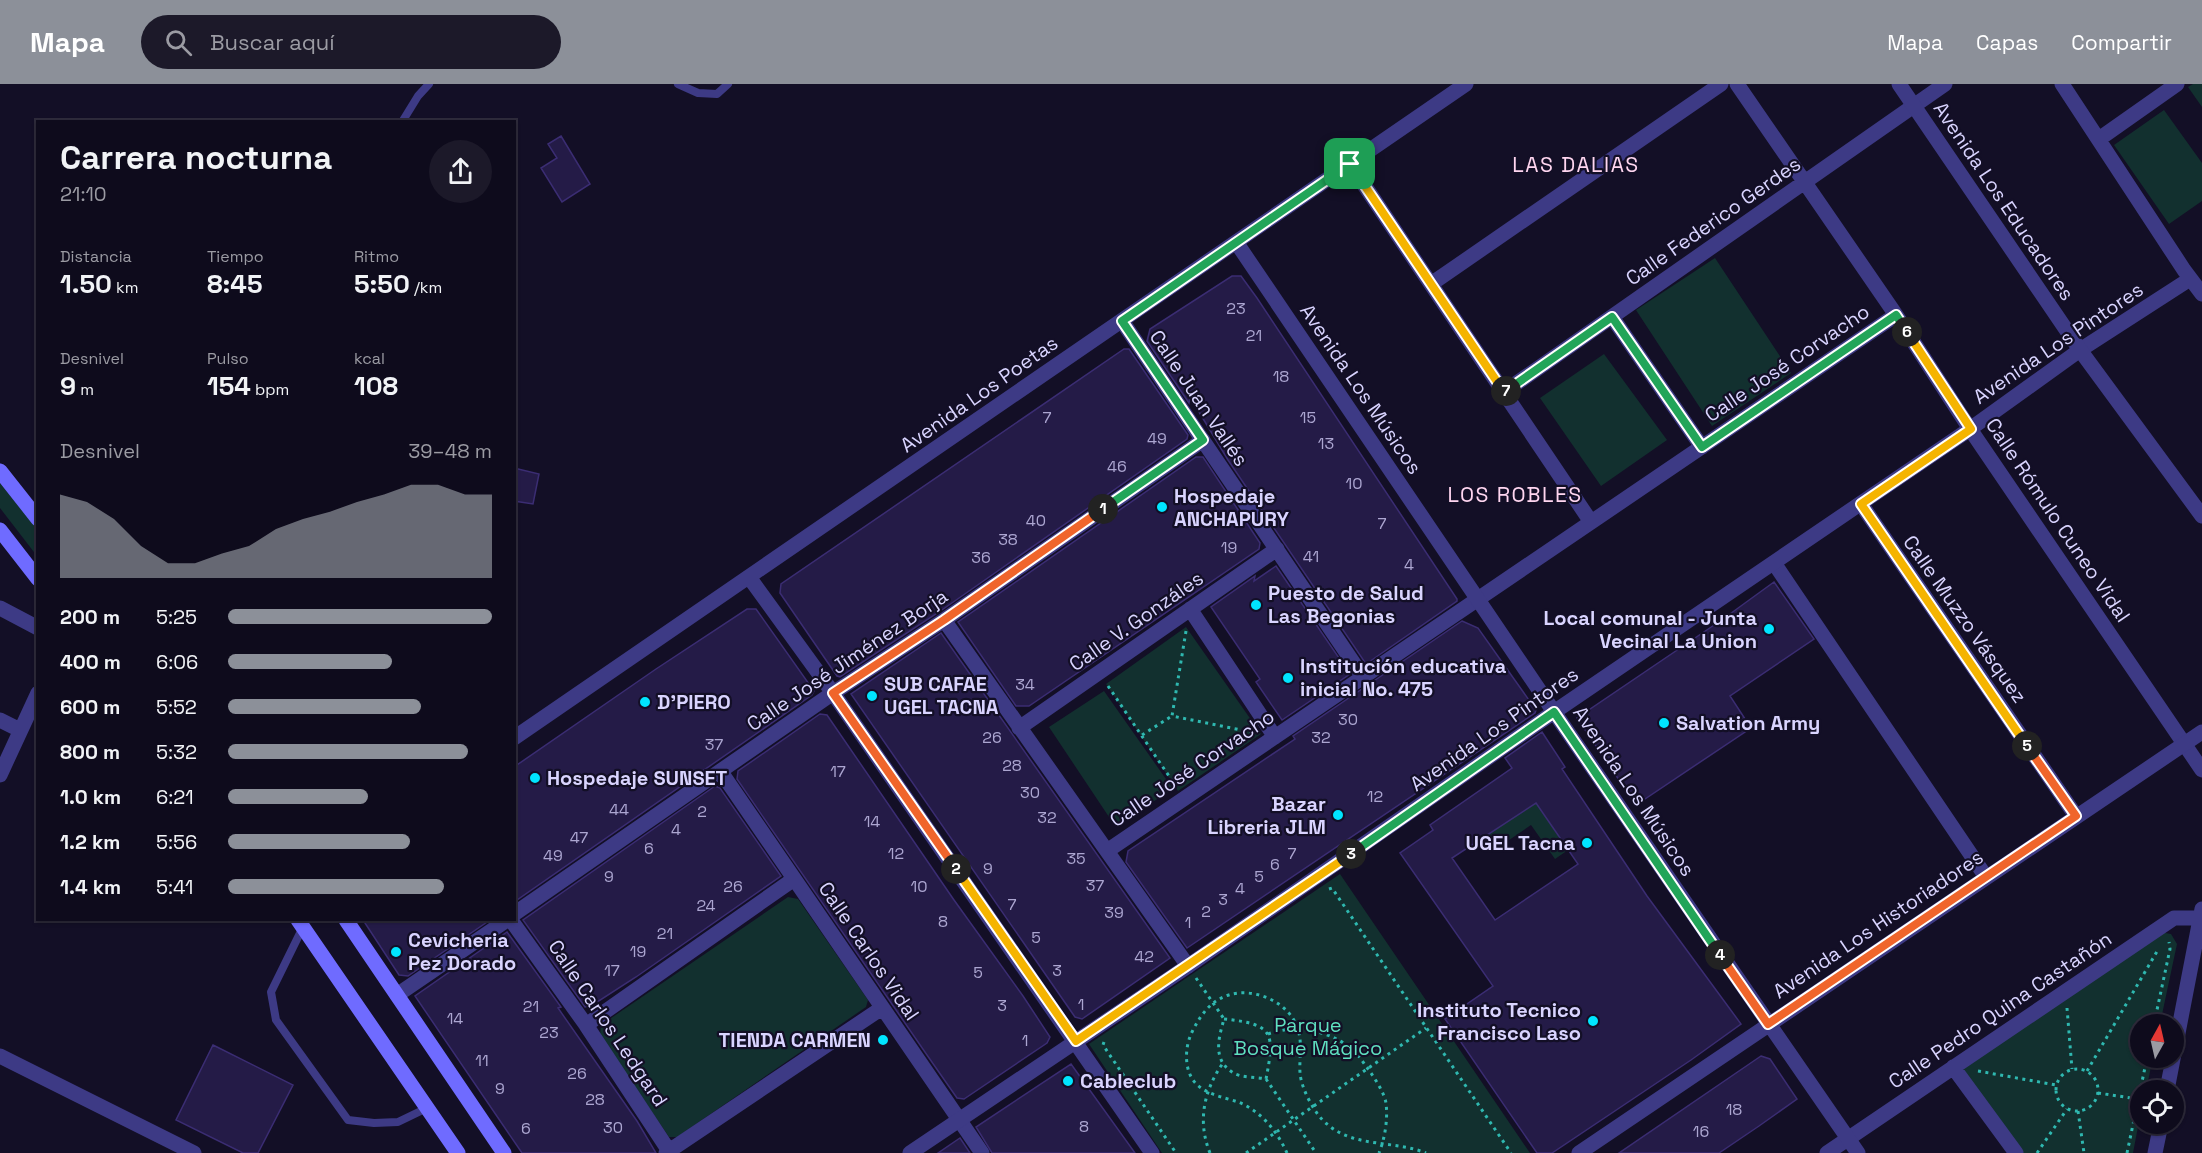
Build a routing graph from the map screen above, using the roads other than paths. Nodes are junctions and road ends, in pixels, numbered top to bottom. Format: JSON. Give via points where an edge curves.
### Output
{"nodes":[{"id":1,"x":429,"y":84,"type":"edge"},
{"id":2,"x":678,"y":84,"type":"edge"},
{"id":3,"x":728,"y":84,"type":"edge"},
{"id":4,"x":1467,"y":84,"type":"edge"},
{"id":5,"x":1721,"y":84,"type":"edge"},
{"id":6,"x":1737,"y":84,"type":"edge"},
{"id":7,"x":1899,"y":84,"type":"edge"},
{"id":8,"x":1946,"y":84,"type":"edge"},
{"id":9,"x":2062,"y":84,"type":"edge"},
{"id":10,"x":2177,"y":84,"type":"edge"},
{"id":11,"x":1914,"y":106,"type":"junction"},
{"id":12,"x":403,"y":120,"type":"edge"},
{"id":13,"x":2099,"y":139,"type":"junction"},
{"id":14,"x":1350,"y":164,"type":"junction"},
{"id":15,"x":1805,"y":183,"type":"junction"},
{"id":16,"x":1236,"y":242,"type":"junction"},
{"id":17,"x":2190,"y":279,"type":"junction"},
{"id":18,"x":1431,"y":284,"type":"junction"},
{"id":19,"x":2202,"y":294,"type":"edge"},
{"id":20,"x":1896,"y":315,"type":"junction"},
{"id":21,"x":1612,"y":317,"type":"junction"},
{"id":22,"x":1122,"y":321,"type":"junction"},
{"id":23,"x":2080,"y":350,"type":"junction"},
{"id":24,"x":1504,"y":392,"type":"junction"},
{"id":25,"x":1971,"y":429,"type":"junction"},
{"id":26,"x":1203,"y":440,"type":"junction"},
{"id":27,"x":1702,"y":447,"type":"junction"},
{"id":28,"x":0,"y":471,"type":"edge"},
{"id":29,"x":1861,"y":504,"type":"junction"},
{"id":30,"x":36,"y":516,"type":"edge"},
{"id":31,"x":2202,"y":516,"type":"edge"},
{"id":32,"x":1591,"y":522,"type":"junction"},
{"id":33,"x":0,"y":530,"type":"edge"},
{"id":34,"x":1277,"y":549,"type":"junction"},
{"id":35,"x":1774,"y":563,"type":"junction"},
{"id":36,"x":36,"y":576,"type":"edge"},
{"id":37,"x":749,"y":577,"type":"junction"},
{"id":38,"x":1479,"y":598,"type":"junction"},
{"id":39,"x":0,"y":608,"type":"edge"},
{"id":40,"x":1190,"y":609,"type":"junction"},
{"id":41,"x":944,"y":620,"type":"junction"},
{"id":42,"x":36,"y":626,"type":"edge"},
{"id":43,"x":1364,"y":677,"type":"junction"},
{"id":44,"x":833,"y":693,"type":"junction"},
{"id":45,"x":36,"y":697,"type":"edge"},
{"id":46,"x":1554,"y":712,"type":"junction"},
{"id":47,"x":0,"y":720,"type":"edge"},
{"id":48,"x":1019,"y":728,"type":"junction"},
{"id":49,"x":20,"y":730,"type":"junction"},
{"id":50,"x":2202,"y":732,"type":"edge"},
{"id":51,"x":516,"y":737,"type":"edge"},
{"id":52,"x":1275,"y":737,"type":"junction"},
{"id":53,"x":2184,"y":744,"type":"junction"},
{"id":54,"x":2202,"y":770,"type":"edge"},
{"id":55,"x":721,"y":772,"type":"junction"},
{"id":56,"x":0,"y":775,"type":"edge"},
{"id":57,"x":2076,"y":816,"type":"junction"},
{"id":58,"x":1107,"y":851,"type":"junction"},
{"id":59,"x":1986,"y":877,"type":"junction"},
{"id":60,"x":794,"y":879,"type":"junction"},
{"id":61,"x":516,"y":913,"type":"edge"},
{"id":62,"x":2202,"y":915,"type":"edge"},
{"id":63,"x":347,"y":921,"type":"edge"},
{"id":64,"x":508,"y":921,"type":"edge"},
{"id":65,"x":510,"y":921,"type":"edge"},
{"id":66,"x":301,"y":923,"type":"edge"},
{"id":67,"x":1192,"y":971,"type":"junction"},
{"id":68,"x":397,"y":995,"type":"junction"},
{"id":69,"x":882,"y":1008,"type":"junction"},
{"id":70,"x":1768,"y":1024,"type":"junction"},
{"id":71,"x":586,"y":1025,"type":"junction"},
{"id":72,"x":1076,"y":1041,"type":"junction"},
{"id":73,"x":0,"y":1056,"type":"edge"},
{"id":74,"x":1960,"y":1068,"type":"junction"},
{"id":75,"x":2169,"y":1080,"type":"edge"},
{"id":76,"x":428,"y":1108,"type":"junction"},
{"id":77,"x":960,"y":1119,"type":"junction"},
{"id":78,"x":2159,"y":1134,"type":"edge"},
{"id":79,"x":1848,"y":1139,"type":"junction"},
{"id":80,"x":668,"y":1152,"type":"edge"},
{"id":81,"x":194,"y":1153,"type":"edge"},
{"id":82,"x":458,"y":1153,"type":"edge"},
{"id":83,"x":504,"y":1153,"type":"edge"},
{"id":84,"x":910,"y":1153,"type":"edge"},
{"id":85,"x":982,"y":1153,"type":"edge"},
{"id":86,"x":1152,"y":1153,"type":"edge"},
{"id":87,"x":1579,"y":1153,"type":"edge"},
{"id":88,"x":1827,"y":1153,"type":"edge"},
{"id":89,"x":1858,"y":1153,"type":"edge"},
{"id":90,"x":2016,"y":1153,"type":"edge"},
{"id":91,"x":2155,"y":1153,"type":"edge"}],
"edges":[{"from":1,"to":12,"type":"lane"},
{"from":2,"to":3,"type":"lane","via":[[698,93],[717,94]]},
{"from":4,"to":14,"type":"street","name":"Avenida Los Poetas"},
{"from":5,"to":18,"type":"street"},
{"from":6,"to":15,"type":"street","name":"Calle Rómulo Cuneo Vidal"},
{"from":7,"to":11,"type":"street","name":"Avenida Los Educadores"},
{"from":8,"to":11,"type":"street","name":"Calle Federico Gerdes"},
{"from":9,"to":13,"type":"street"},
{"from":10,"to":13,"type":"street"},
{"from":11,"to":15,"type":"street","name":"Calle Federico Gerdes"},
{"from":11,"to":23,"type":"street","name":"Avenida Los Educadores"},
{"from":13,"to":17,"type":"street"},
{"from":14,"to":16,"type":"street","name":"Avenida Los Poetas"},
{"from":14,"to":18,"type":"street"},
{"from":15,"to":20,"type":"street","name":"Calle Rómulo Cuneo Vidal"},
{"from":15,"to":21,"type":"street","name":"Calle Federico Gerdes"},
{"from":16,"to":22,"type":"street","name":"Avenida Los Poetas"},
{"from":16,"to":38,"type":"street","name":"Avenida Los Músicos"},
{"from":17,"to":19,"type":"street"},
{"from":17,"to":23,"type":"street","name":"Avenida Los Pintores"},
{"from":18,"to":24,"type":"street"},
{"from":20,"to":25,"type":"street","name":"Calle Rómulo Cuneo Vidal"},
{"from":20,"to":27,"type":"street","name":"Calle José Corvacho"},
{"from":21,"to":24,"type":"street","name":"Calle Federico Gerdes"},
{"from":21,"to":27,"type":"street"},
{"from":22,"to":26,"type":"street","name":"Calle Juan Vallés"},
{"from":22,"to":37,"type":"street","name":"Avenida Los Poetas"},
{"from":23,"to":25,"type":"street","name":"Avenida Los Pintores"},
{"from":23,"to":31,"type":"street","name":"Avenida Los Educadores"},
{"from":24,"to":32,"type":"street"},
{"from":25,"to":29,"type":"street","name":"Avenida Los Pintores"},
{"from":25,"to":53,"type":"street","name":"Calle Rómulo Cuneo Vidal"},
{"from":26,"to":34,"type":"street","name":"Calle Juan Vallés"},
{"from":26,"to":41,"type":"street","name":"Calle José Jiménez Borja"},
{"from":27,"to":32,"type":"street","name":"Calle José Corvacho"},
{"from":28,"to":30,"type":"main road"},
{"from":29,"to":35,"type":"street","name":"Avenida Los Pintores"},
{"from":29,"to":57,"type":"street","name":"Calle Muzzo Vásquez"},
{"from":32,"to":38,"type":"street","name":"Calle José Corvacho"},
{"from":33,"to":36,"type":"main road"},
{"from":34,"to":40,"type":"street","name":"Calle V. Gonzáles"},
{"from":34,"to":43,"type":"street","name":"Calle Juan Vallés"},
{"from":35,"to":46,"type":"street","name":"Avenida Los Pintores"},
{"from":35,"to":59,"type":"street"},
{"from":37,"to":44,"type":"street"},
{"from":37,"to":51,"type":"street","name":"Avenida Los Poetas"},
{"from":38,"to":43,"type":"street","name":"Calle José Corvacho"},
{"from":38,"to":46,"type":"street","name":"Avenida Los Músicos"},
{"from":39,"to":42,"type":"street"},
{"from":40,"to":48,"type":"street","name":"Calle V. Gonzáles"},
{"from":40,"to":52,"type":"street"},
{"from":41,"to":44,"type":"street","name":"Calle José Jiménez Borja"},
{"from":41,"to":48,"type":"street"},
{"from":43,"to":52,"type":"street","name":"Calle José Corvacho"},
{"from":44,"to":55,"type":"street","name":"Calle José Jiménez Borja"},
{"from":44,"to":72,"type":"street"},
{"from":45,"to":49,"type":"street"},
{"from":46,"to":67,"type":"street","name":"Avenida Los Pintores"},
{"from":46,"to":70,"type":"street","name":"Avenida Los Músicos"},
{"from":47,"to":49,"type":"street"},
{"from":48,"to":58,"type":"street"},
{"from":49,"to":56,"type":"street"},
{"from":50,"to":53,"type":"street","name":"Avenida Los Historiadores"},
{"from":52,"to":58,"type":"street","name":"Calle José Corvacho"},
{"from":53,"to":54,"type":"street","name":"Calle Rómulo Cuneo Vidal"},
{"from":53,"to":57,"type":"street","name":"Avenida Los Historiadores"},
{"from":55,"to":60,"type":"street","name":"Calle Carlos Vidal"},
{"from":55,"to":61,"type":"street","name":"Calle José Jiménez Borja"},
{"from":57,"to":59,"type":"street","name":"Avenida Los Historiadores"},
{"from":58,"to":67,"type":"street"},
{"from":59,"to":70,"type":"street","name":"Avenida Los Historiadores"},
{"from":60,"to":69,"type":"street","name":"Calle Carlos Vidal"},
{"from":60,"to":71,"type":"street"},
{"from":62,"to":74,"type":"street","name":"Calle Pedro Quina Castañón","via":[[2174,918]]},
{"from":62,"to":75,"type":"street"},
{"from":63,"to":68,"type":"main road"},
{"from":64,"to":68,"type":"street"},
{"from":65,"to":71,"type":"street","name":"Calle Carlos Ledgard"},
{"from":66,"to":76,"type":"main road"},
{"from":66,"to":76,"type":"lane","via":[[271,992],[276,1020],[348,1120],[398,1122]]},
{"from":67,"to":72,"type":"street","name":"Avenida Los Pintores"},
{"from":68,"to":83,"type":"main road"},
{"from":69,"to":77,"type":"street","name":"Calle Carlos Vidal"},
{"from":69,"to":80,"type":"street"},
{"from":70,"to":79,"type":"street","name":"Avenida Los Músicos"},
{"from":70,"to":87,"type":"street","name":"Avenida Los Historiadores"},
{"from":71,"to":80,"type":"street","name":"Calle Carlos Ledgard"},
{"from":72,"to":77,"type":"street","name":"Avenida Los Pintores"},
{"from":72,"to":86,"type":"street"},
{"from":73,"to":81,"type":"street"},
{"from":74,"to":79,"type":"street","name":"Calle Pedro Quina Castañón"},
{"from":74,"to":90,"type":"street"},
{"from":76,"to":82,"type":"main road"},
{"from":77,"to":84,"type":"street","name":"Avenida Los Pintores"},
{"from":77,"to":85,"type":"street","name":"Calle Carlos Vidal"},
{"from":78,"to":91,"type":"street"},
{"from":79,"to":88,"type":"street","name":"Calle Pedro Quina Castañón"},
{"from":79,"to":89,"type":"street","name":"Avenida Los Músicos"}]}
